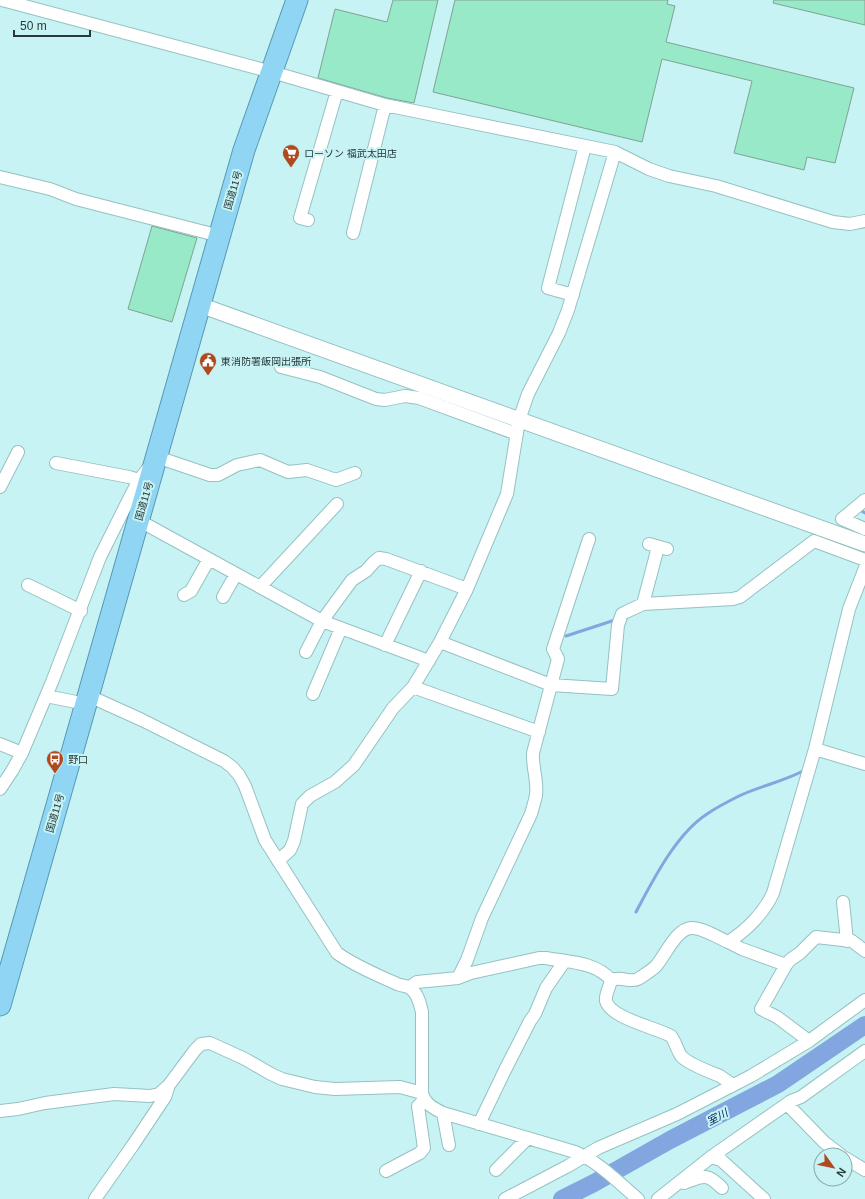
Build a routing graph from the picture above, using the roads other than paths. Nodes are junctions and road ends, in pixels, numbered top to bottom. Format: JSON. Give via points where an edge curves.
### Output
{"nodes":[{"id":1,"x":2,"y":0,"type":"edge"},
{"id":2,"x":298,"y":0,"type":"edge"},
{"id":3,"x":272,"y":72,"type":"junction"},
{"id":4,"x":337,"y":91,"type":"junction"},
{"id":5,"x":385,"y":105,"type":"junction"},
{"id":6,"x":586,"y":146,"type":"junction"},
{"id":7,"x":615,"y":152,"type":"junction"},
{"id":8,"x":0,"y":177,"type":"edge"},
{"id":9,"x":308,"y":220,"type":"dead end"},
{"id":10,"x":865,"y":221,"type":"edge"},
{"id":11,"x":353,"y":233,"type":"dead end"},
{"id":12,"x":220,"y":236,"type":"junction"},
{"id":13,"x":573,"y":295,"type":"junction"},
{"id":14,"x":200,"y":305,"type":"junction"},
{"id":15,"x":280,"y":367,"type":"dead end"},
{"id":16,"x":518,"y":427,"type":"junction"},
{"id":17,"x":18,"y":452,"type":"dead end"},
{"id":18,"x":157,"y":457,"type":"junction"},
{"id":19,"x":56,"y":463,"type":"dead end"},
{"id":20,"x":355,"y":473,"type":"dead end"},
{"id":21,"x":139,"y":480,"type":"junction"},
{"id":22,"x":0,"y":488,"type":"edge"},
{"id":23,"x":865,"y":500,"type":"edge"},
{"id":24,"x":336,"y":504,"type":"dead end"},
{"id":25,"x":138,"y":520,"type":"junction"},
{"id":26,"x":861,"y":535,"type":"edge"},
{"id":27,"x":589,"y":540,"type":"dead end"},
{"id":28,"x":658,"y":547,"type":"dead end"},
{"id":29,"x":849,"y":554,"type":"junction"},
{"id":30,"x":210,"y":559,"type":"junction"},
{"id":31,"x":865,"y":560,"type":"edge"},
{"id":32,"x":865,"y":568,"type":"edge"},
{"id":33,"x":421,"y":571,"type":"junction"},
{"id":34,"x":236,"y":574,"type":"junction"},
{"id":35,"x":28,"y":585,"type":"dead end"},
{"id":36,"x":260,"y":587,"type":"junction"},
{"id":37,"x":467,"y":589,"type":"junction"},
{"id":38,"x":184,"y":595,"type":"dead end"},
{"id":39,"x":223,"y":597,"type":"dead end"},
{"id":40,"x":642,"y":604,"type":"junction"},
{"id":41,"x":81,"y":611,"type":"junction"},
{"id":42,"x":322,"y":621,"type":"junction"},
{"id":43,"x":341,"y":628,"type":"junction"},
{"id":44,"x":440,"y":642,"type":"junction"},
{"id":45,"x":385,"y":645,"type":"junction"},
{"id":46,"x":306,"y":652,"type":"dead end"},
{"id":47,"x":429,"y":662,"type":"junction"},
{"id":48,"x":551,"y":685,"type":"junction"},
{"id":49,"x":413,"y":686,"type":"junction"},
{"id":50,"x":313,"y":694,"type":"dead end"},
{"id":51,"x":46,"y":696,"type":"junction"},
{"id":52,"x":87,"y":700,"type":"junction"},
{"id":53,"x":539,"y":732,"type":"junction"},
{"id":54,"x":0,"y":744,"type":"edge"},
{"id":55,"x":815,"y":749,"type":"junction"},
{"id":56,"x":22,"y":753,"type":"junction"},
{"id":57,"x":865,"y":764,"type":"edge"},
{"id":58,"x":0,"y":789,"type":"edge"},
{"id":59,"x":278,"y":861,"type":"junction"},
{"id":60,"x":843,"y":902,"type":"dead end"},
{"id":61,"x":847,"y":941,"type":"junction"},
{"id":62,"x":728,"y":942,"type":"junction"},
{"id":63,"x":865,"y":951,"type":"edge"},
{"id":64,"x":564,"y":962,"type":"junction"},
{"id":65,"x":786,"y":965,"type":"junction"},
{"id":66,"x":458,"y":978,"type":"junction"},
{"id":67,"x":611,"y":980,"type":"junction"},
{"id":68,"x":410,"y":987,"type":"junction"},
{"id":69,"x":865,"y":1000,"type":"edge"},
{"id":70,"x":0,"y":1005,"type":"edge"},
{"id":71,"x":809,"y":1041,"type":"junction"},
{"id":72,"x":863,"y":1054,"type":"edge"},
{"id":73,"x":169,"y":1085,"type":"junction"},
{"id":74,"x":733,"y":1085,"type":"junction"},
{"id":75,"x":423,"y":1096,"type":"junction"},
{"id":76,"x":787,"y":1104,"type":"junction"},
{"id":77,"x":0,"y":1111,"type":"edge"},
{"id":78,"x":443,"y":1113,"type":"junction"},
{"id":79,"x":479,"y":1124,"type":"junction"},
{"id":80,"x":528,"y":1138,"type":"junction"},
{"id":81,"x":449,"y":1145,"type":"dead end"},
{"id":82,"x":831,"y":1147,"type":"edge"},
{"id":83,"x":711,"y":1157,"type":"junction"},
{"id":84,"x":590,"y":1159,"type":"junction"},
{"id":85,"x":853,"y":1163,"type":"edge"},
{"id":86,"x":496,"y":1170,"type":"dead end"},
{"id":87,"x":865,"y":1170,"type":"edge"},
{"id":88,"x":386,"y":1171,"type":"dead end"},
{"id":89,"x":677,"y":1185,"type":"junction"},
{"id":90,"x":722,"y":1188,"type":"dead end"},
{"id":91,"x":637,"y":1198,"type":"edge"},
{"id":92,"x":95,"y":1199,"type":"edge"},
{"id":93,"x":505,"y":1199,"type":"edge"},
{"id":94,"x":658,"y":1199,"type":"edge"},
{"id":95,"x":764,"y":1199,"type":"edge"}],
"edges":[{"from":1,"to":3,"type":"street"},
{"from":2,"to":3,"type":"highway","name":"国道11号"},
{"from":3,"to":4,"type":"street"},
{"from":3,"to":12,"type":"highway","name":"国道11号","via":[[244,150]]},
{"from":4,"to":5,"type":"street"},
{"from":4,"to":9,"type":"street","via":[[300,218]]},
{"from":5,"to":6,"type":"street"},
{"from":5,"to":11,"type":"street"},
{"from":6,"to":7,"type":"street"},
{"from":6,"to":13,"type":"street","via":[[548,288]]},
{"from":7,"to":10,"type":"street","via":[[669,176],[716,186],[833,222],[850,224]]},
{"from":7,"to":13,"type":"street"},
{"from":8,"to":12,"type":"street"},
{"from":12,"to":14,"type":"highway","name":"国道11号"},
{"from":13,"to":16,"type":"street","via":[[559,333],[528,394]]},
{"from":14,"to":16,"type":"street"},
{"from":14,"to":18,"type":"highway","name":"国道11号"},
{"from":15,"to":16,"type":"street","via":[[320,377],[376,399],[405,396],[419,398]]},
{"from":16,"to":26,"type":"street"},
{"from":16,"to":37,"type":"street","via":[[507,494]]},
{"from":17,"to":22,"type":"street"},
{"from":18,"to":20,"type":"street","via":[[210,476],[218,475],[237,465],[260,460],[288,472],[307,470],[336,480]]},
{"from":18,"to":21,"type":"street"},
{"from":18,"to":25,"type":"highway","name":"国道11号"},
{"from":19,"to":21,"type":"street"},
{"from":21,"to":41,"type":"street","via":[[100,557]]},
{"from":23,"to":26,"type":"street","via":[[842,519]]},
{"from":24,"to":36,"type":"street"},
{"from":25,"to":30,"type":"street"},
{"from":25,"to":52,"type":"highway","name":"国道11号"},
{"from":26,"to":29,"type":"street"},
{"from":27,"to":48,"type":"street","via":[[553,649],[558,659]]},
{"from":28,"to":40,"type":"street"},
{"from":29,"to":31,"type":"street"},
{"from":29,"to":40,"type":"street","via":[[814,541],[740,597]]},
{"from":30,"to":34,"type":"street"},
{"from":30,"to":38,"type":"street","via":[[191,592]]},
{"from":32,"to":55,"type":"street","via":[[849,609]]},
{"from":33,"to":37,"type":"street"},
{"from":33,"to":42,"type":"street","via":[[379,558],[352,580]]},
{"from":33,"to":45,"type":"street"},
{"from":34,"to":36,"type":"street"},
{"from":34,"to":39,"type":"street"},
{"from":35,"to":41,"type":"street"},
{"from":36,"to":42,"type":"street"},
{"from":37,"to":44,"type":"street"},
{"from":40,"to":48,"type":"street","via":[[622,614],[618,625],[612,689]]},
{"from":41,"to":51,"type":"street"},
{"from":42,"to":43,"type":"street"},
{"from":42,"to":46,"type":"street"},
{"from":43,"to":45,"type":"street"},
{"from":43,"to":50,"type":"street"},
{"from":44,"to":47,"type":"street"},
{"from":44,"to":48,"type":"street"},
{"from":45,"to":47,"type":"street"},
{"from":47,"to":49,"type":"street"},
{"from":48,"to":53,"type":"street"},
{"from":49,"to":53,"type":"street"},
{"from":49,"to":59,"type":"street","via":[[393,708],[354,765],[335,782],[310,796],[302,804],[294,841],[290,850]]},
{"from":51,"to":52,"type":"street"},
{"from":51,"to":56,"type":"street"},
{"from":52,"to":59,"type":"street","via":[[142,720],[232,767],[245,786],[265,840]]},
{"from":52,"to":70,"type":"highway","name":"国道11号"},
{"from":53,"to":66,"type":"street","via":[[533,753],[536,794],[531,814],[482,918]]},
{"from":54,"to":56,"type":"street"},
{"from":55,"to":57,"type":"street"},
{"from":55,"to":62,"type":"street","via":[[773,893],[752,922]]},
{"from":56,"to":58,"type":"street"},
{"from":59,"to":68,"type":"street","via":[[337,953],[350,963],[397,985]]},
{"from":60,"to":61,"type":"street"},
{"from":61,"to":63,"type":"street","via":[[852,941]]},
{"from":61,"to":65,"type":"street","via":[[816,937]]},
{"from":62,"to":65,"type":"street"},
{"from":62,"to":67,"type":"street","via":[[697,929],[687,929],[678,935],[650,971],[636,980]]},
{"from":64,"to":66,"type":"street","via":[[539,958]]},
{"from":64,"to":67,"type":"street","via":[[594,967]]},
{"from":64,"to":79,"type":"street","via":[[546,988]]},
{"from":65,"to":71,"type":"street","via":[[761,1009],[778,1017]]},
{"from":66,"to":68,"type":"street","via":[[417,982]]},
{"from":67,"to":74,"type":"street","via":[[606,996],[610,1008],[626,1018],[671,1036],[686,1060]]},
{"from":68,"to":75,"type":"street","via":[[420,1002],[422,1012]]},
{"from":69,"to":71,"type":"street"},
{"from":71,"to":74,"type":"street"},
{"from":72,"to":76,"type":"street"},
{"from":73,"to":75,"type":"street","via":[[195,1050],[201,1044],[210,1042],[289,1081],[335,1089],[400,1087]]},
{"from":73,"to":77,"type":"street","via":[[159,1094],[150,1096],[114,1094]]},
{"from":73,"to":92,"type":"street","via":[[165,1097],[134,1145]]},
{"from":74,"to":84,"type":"street","via":[[677,1114],[598,1148]]},
{"from":75,"to":78,"type":"street","via":[[434,1109]]},
{"from":75,"to":88,"type":"street","via":[[418,1106],[424,1148],[420,1153]]},
{"from":76,"to":82,"type":"street"},
{"from":76,"to":83,"type":"street"},
{"from":78,"to":79,"type":"street"},
{"from":78,"to":81,"type":"street"},
{"from":79,"to":80,"type":"street"},
{"from":80,"to":84,"type":"street"},
{"from":80,"to":86,"type":"street"},
{"from":83,"to":89,"type":"street"},
{"from":83,"to":95,"type":"street","via":[[721,1160]]},
{"from":84,"to":91,"type":"street"},
{"from":84,"to":93,"type":"street"},
{"from":85,"to":87,"type":"street"},
{"from":89,"to":90,"type":"street","via":[[707,1177]]},
{"from":89,"to":94,"type":"street"}]}
